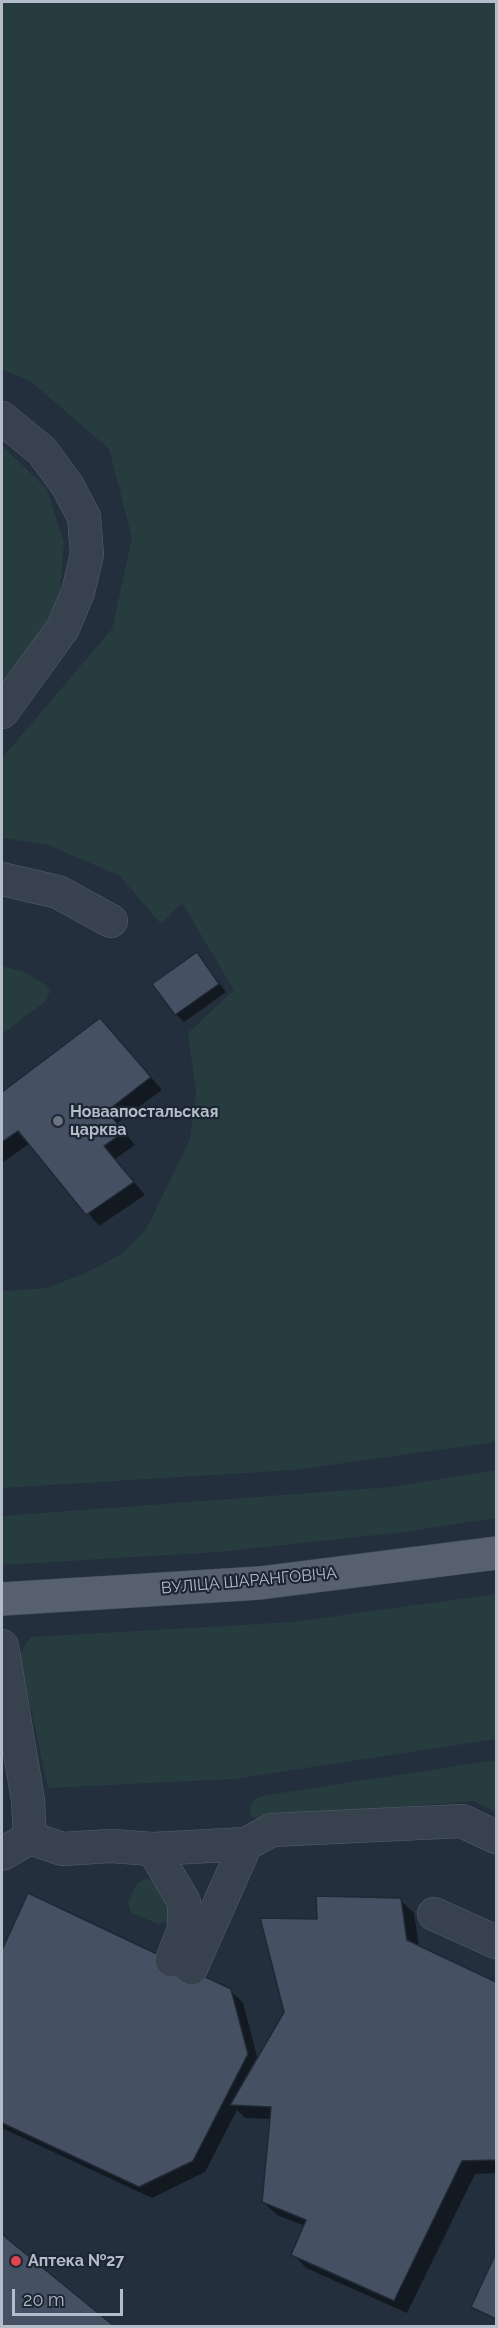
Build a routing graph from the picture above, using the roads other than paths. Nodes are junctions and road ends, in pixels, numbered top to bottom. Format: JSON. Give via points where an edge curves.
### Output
{"nodes":[{"id":1,"x":2,"y":418,"type":"edge"},
{"id":2,"x":2,"y":712,"type":"edge"},
{"id":3,"x":2,"y":879,"type":"edge"},
{"id":4,"x":111,"y":921,"type":"dead end"},
{"id":5,"x":496,"y":1553,"type":"edge"},
{"id":6,"x":2,"y":1599,"type":"edge"},
{"id":7,"x":2,"y":1646,"type":"edge"},
{"id":8,"x":496,"y":1837,"type":"edge"},
{"id":9,"x":30,"y":1838,"type":"junction"},
{"id":10,"x":246,"y":1844,"type":"junction"},
{"id":11,"x":153,"y":1849,"type":"junction"},
{"id":12,"x":2,"y":1854,"type":"edge"},
{"id":13,"x":434,"y":1914,"type":"dead end"},
{"id":14,"x":496,"y":1942,"type":"edge"}],
"edges":[{"from":1,"to":2,"type":"lane","via":[[42,451],[67,485],[84,517],[87,554],[78,592],[63,628]]},
{"from":3,"to":4,"type":"lane","via":[[58,892]]},
{"from":5,"to":6,"type":"main road","name":"ВУЛІЦА ШАРАНГОВІЧА","via":[[261,1583]]},
{"from":7,"to":9,"type":"lane","via":[[28,1800]]},
{"from":8,"to":10,"type":"lane","via":[[462,1821],[272,1830]]},
{"from":9,"to":11,"type":"lane","via":[[62,1849]]},
{"from":9,"to":12,"type":"lane"},
{"from":10,"to":11,"type":"lane"},
{"from":10,"to":11,"type":"lane","via":[[182,1964],[184,1902]]},
{"from":13,"to":14,"type":"lane"}]}
